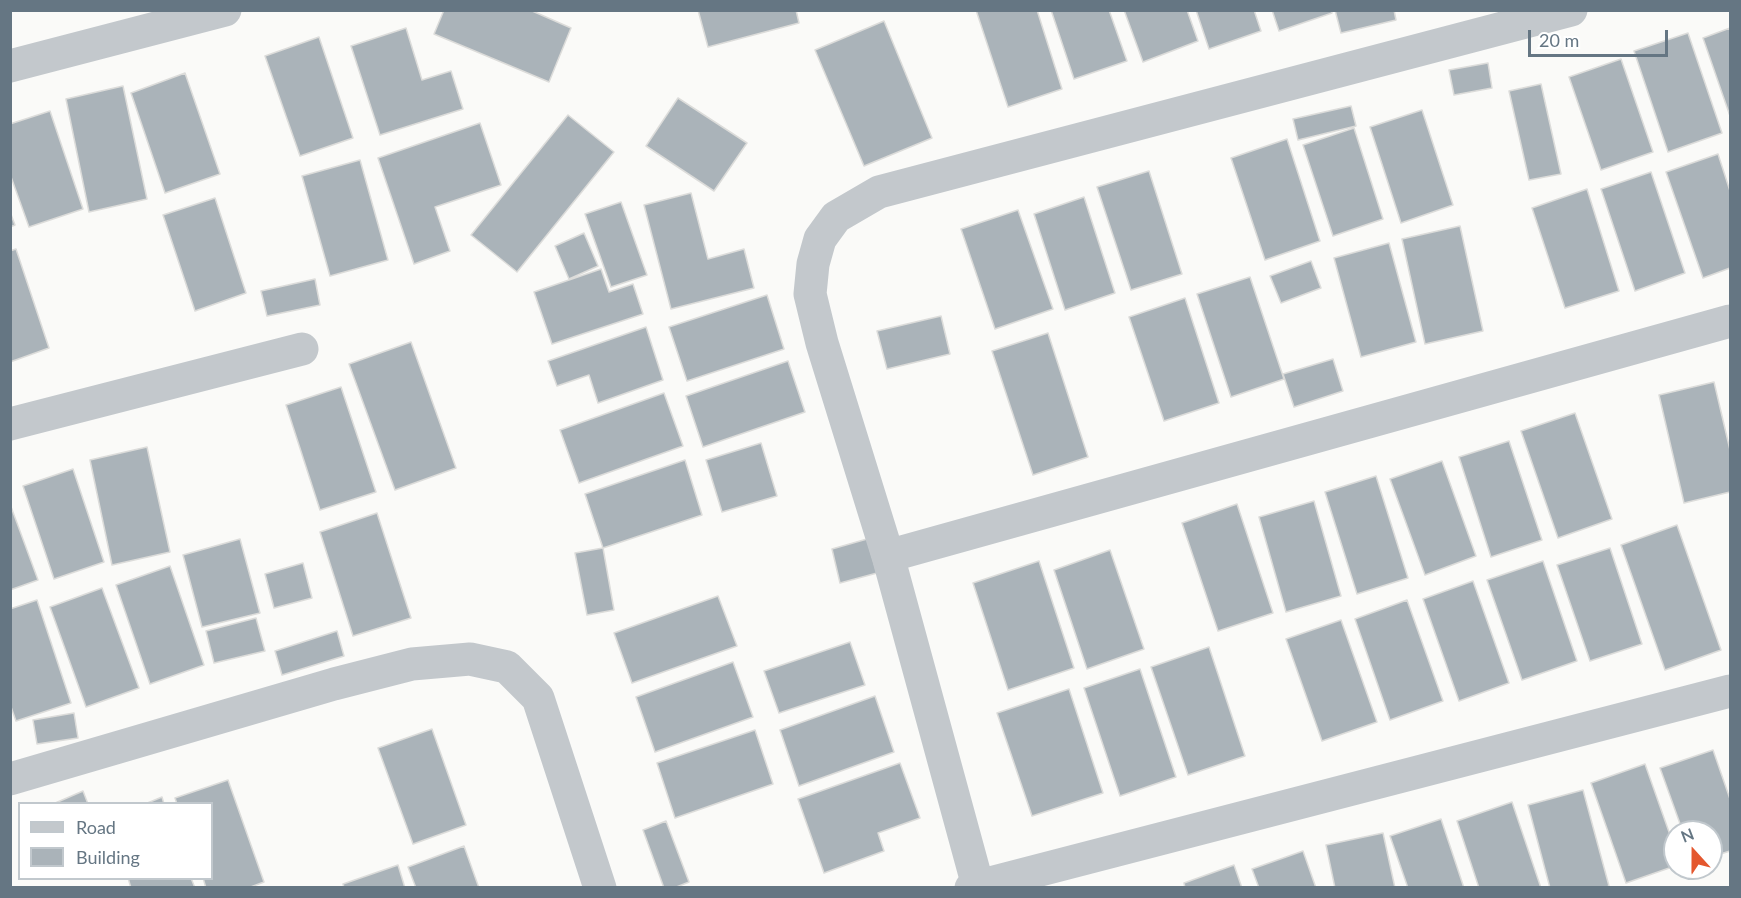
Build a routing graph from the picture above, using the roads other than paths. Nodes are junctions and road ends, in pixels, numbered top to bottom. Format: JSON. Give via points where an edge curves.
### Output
{"nodes":[{"id":1,"x":225,"y":10,"type":"edge"},
{"id":2,"x":1571,"y":10,"type":"edge"},
{"id":3,"x":10,"y":66,"type":"edge"},
{"id":4,"x":1731,"y":321,"type":"edge"},
{"id":5,"x":302,"y":349,"type":"dead end"},
{"id":6,"x":10,"y":424,"type":"edge"},
{"id":7,"x":888,"y":556,"type":"junction"},
{"id":8,"x":1731,"y":691,"type":"edge"},
{"id":9,"x":10,"y":779,"type":"edge"},
{"id":10,"x":974,"y":887,"type":"edge"},
{"id":11,"x":600,"y":888,"type":"edge"}],
"edges":[{"from":1,"to":3,"type":"street"},
{"from":2,"to":7,"type":"street","via":[[879,192],[836,218],[820,239],[810,294]]},
{"from":4,"to":7,"type":"street"},
{"from":5,"to":6,"type":"street"},
{"from":7,"to":10,"type":"street"},
{"from":8,"to":10,"type":"street"},
{"from":9,"to":11,"type":"street","via":[[334,684],[412,664],[470,659],[507,667],[538,698]]}]}
